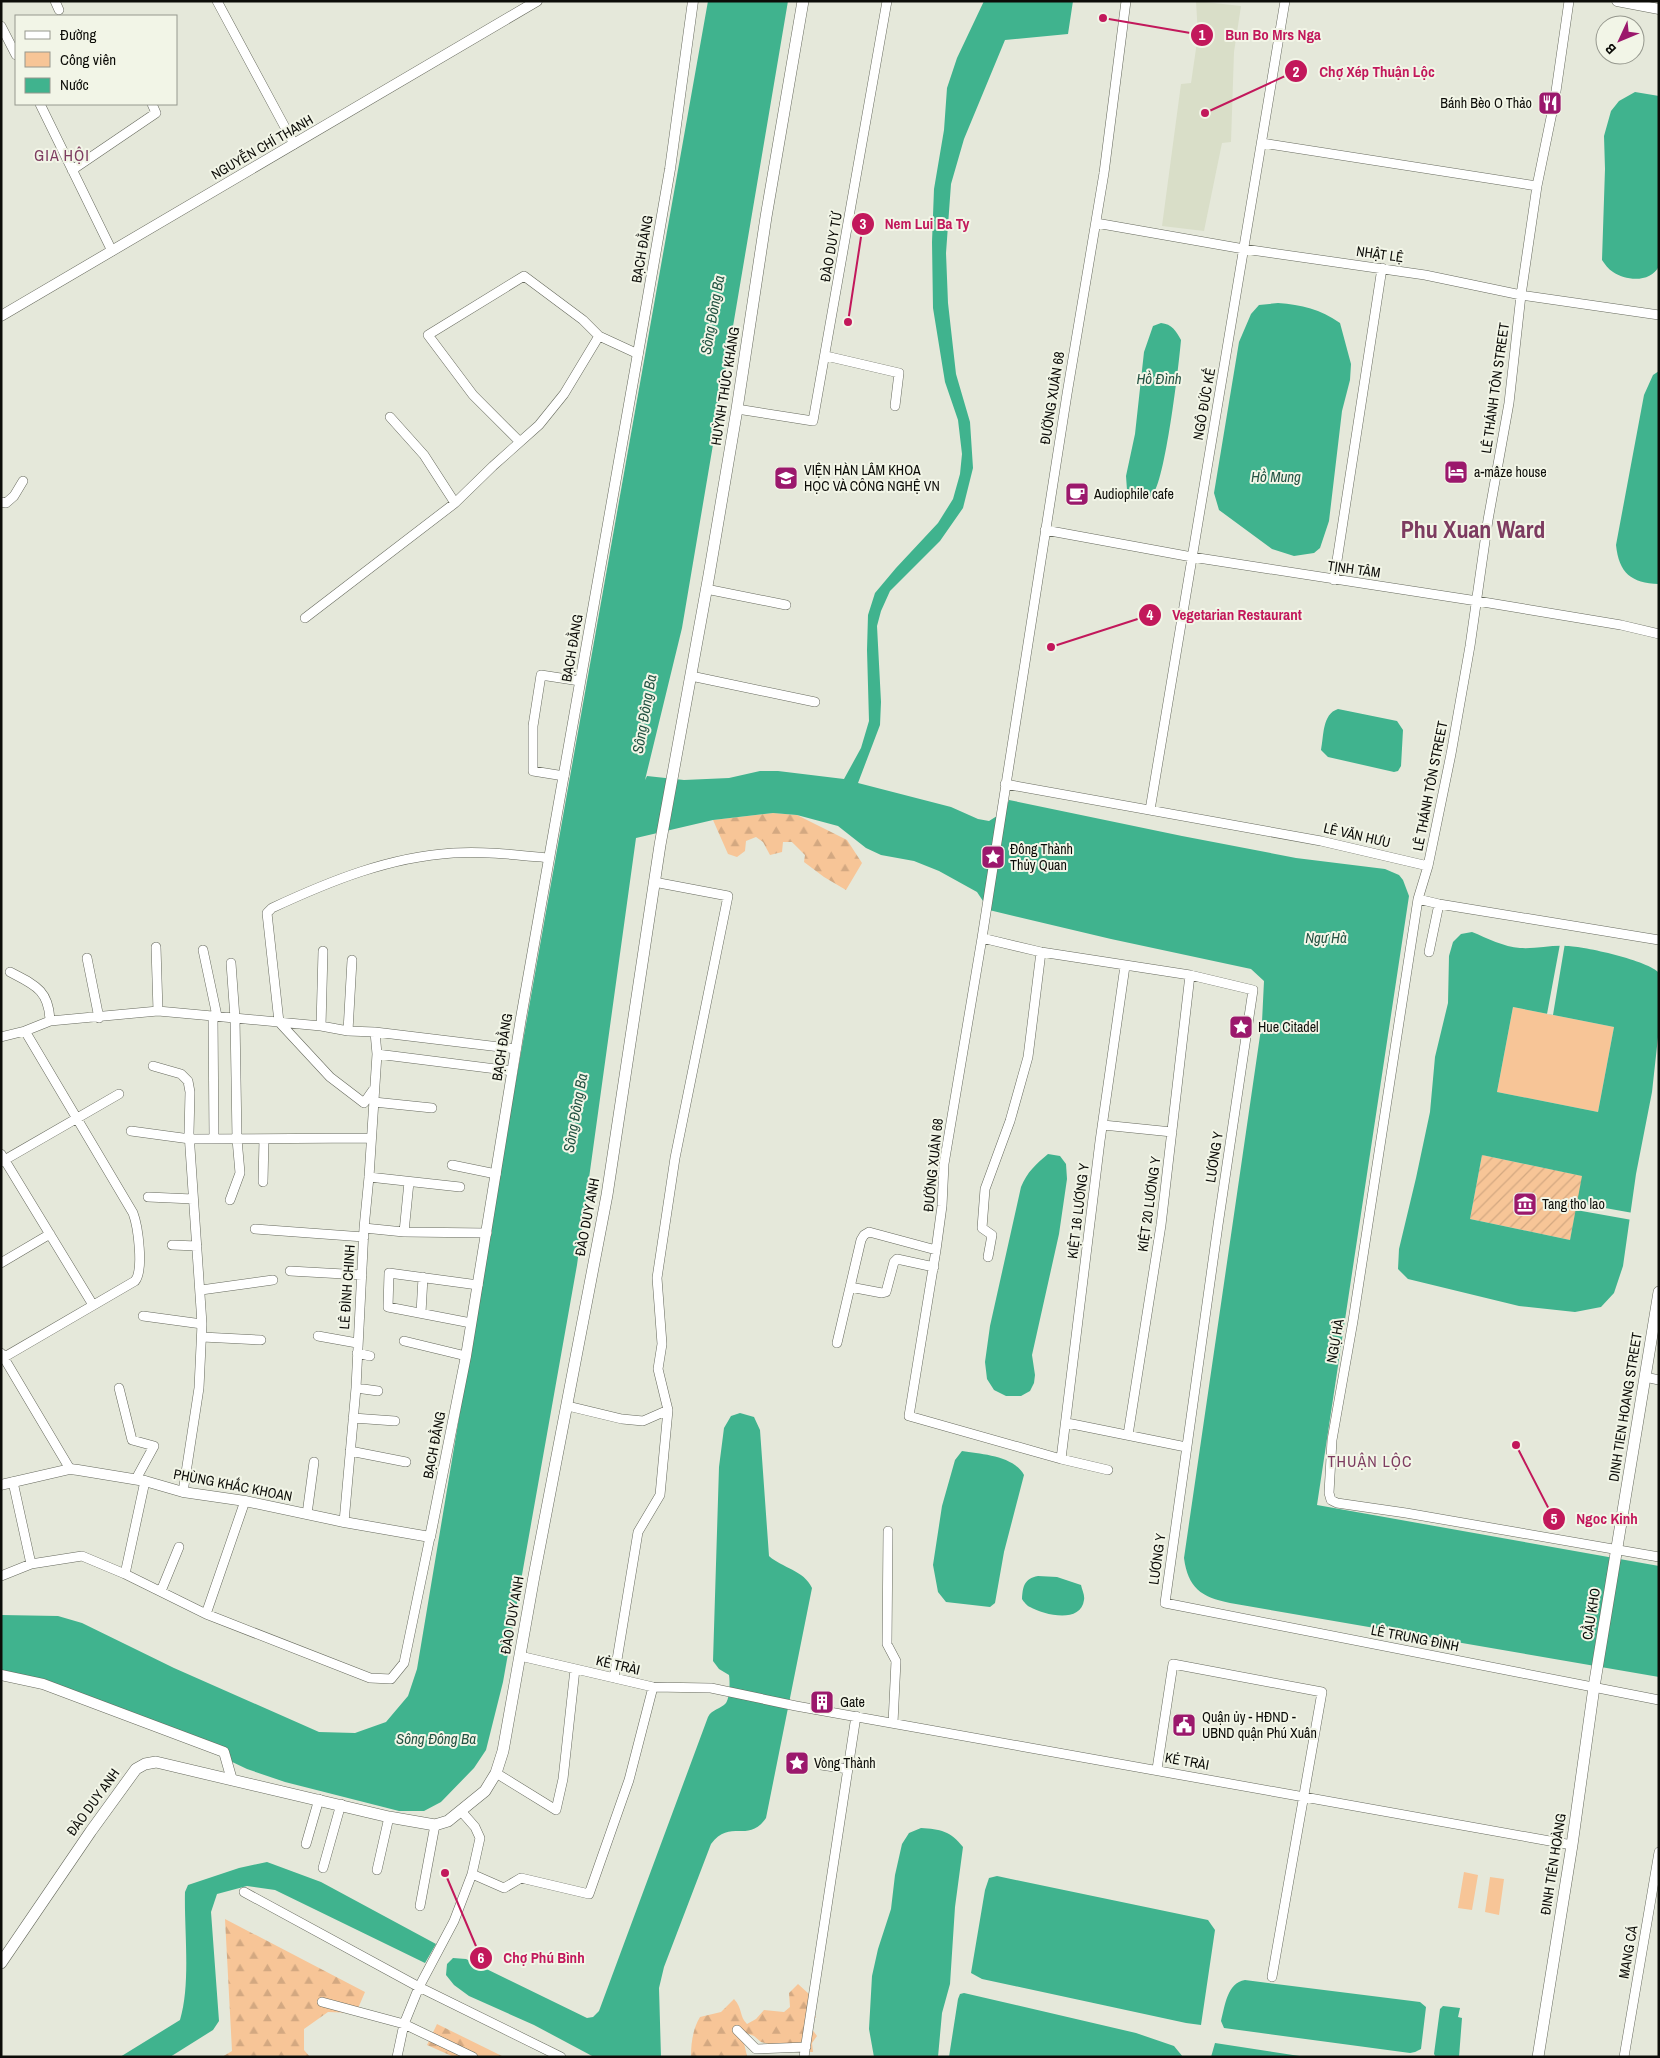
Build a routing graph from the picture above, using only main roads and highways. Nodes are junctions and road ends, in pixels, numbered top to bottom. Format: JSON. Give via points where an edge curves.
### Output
{"nodes":[{"id":1,"x":803,"y":1,"type":"edge"},
{"id":2,"x":660,"y":845,"type":"joint"},
{"id":3,"x":1659,"y":1292,"type":"edge"},
{"id":4,"x":1616,"y":1554,"type":"joint"},
{"id":5,"x":1596,"y":1676,"type":"joint"},
{"id":6,"x":1,"y":1963,"type":"edge"},
{"id":7,"x":1538,"y":2057,"type":"edge"}],
"edges":[{"from":1,"to":2,"type":"main road","name":"HUỲNH THÚC KHÁNG","via":[[737,409]]},
{"from":2,"to":6,"type":"main road","name":"ĐÀO DUY ANH","via":[[609,1185],[503,1751],[496,1773],[485,1790],[448,1821],[435,1824],[156,1762],[145,1764],[136,1768]]},
{"from":3,"to":4,"type":"main road","name":"DINH TIEN HOANG STREET"},
{"from":4,"to":5,"type":"main road","name":"CẦU KHO"},
{"from":5,"to":7,"type":"main road","name":"ĐINH TIÊN HOÀNG"}]}
